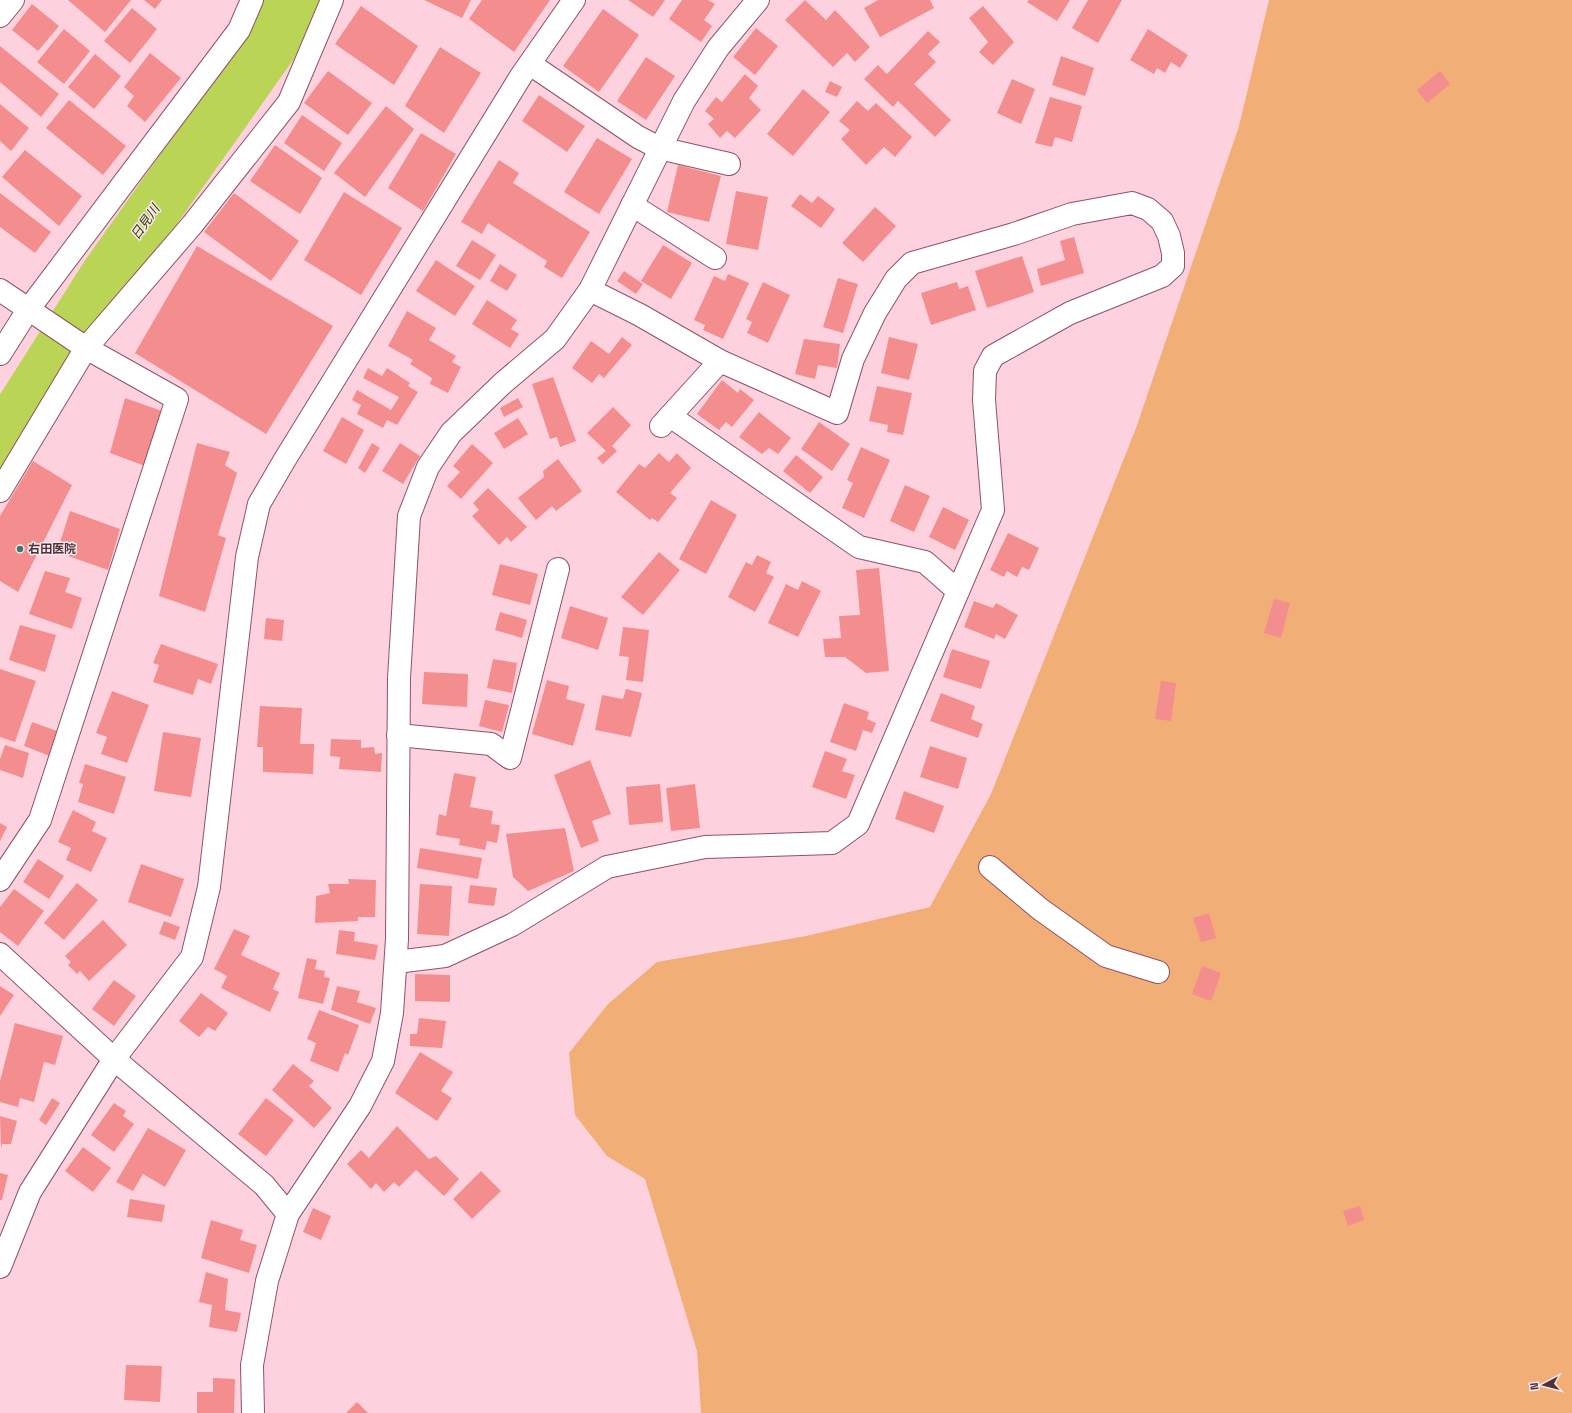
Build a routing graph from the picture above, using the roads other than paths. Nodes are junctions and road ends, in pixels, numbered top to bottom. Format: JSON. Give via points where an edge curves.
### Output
{"nodes":[{"id":1,"x":13,"y":0,"type":"edge"},
{"id":2,"x":252,"y":0,"type":"edge"},
{"id":3,"x":332,"y":0,"type":"edge"},
{"id":4,"x":574,"y":0,"type":"edge"},
{"id":5,"x":758,"y":0,"type":"edge"},
{"id":6,"x":0,"y":16,"type":"edge"},
{"id":7,"x":530,"y":64,"type":"junction"},
{"id":8,"x":659,"y":148,"type":"junction"},
{"id":9,"x":729,"y":164,"type":"dead end"},
{"id":10,"x":632,"y":205,"type":"junction"},
{"id":11,"x":715,"y":258,"type":"dead end"},
{"id":12,"x":0,"y":290,"type":"edge"},
{"id":13,"x":590,"y":290,"type":"junction"},
{"id":14,"x":28,"y":310,"type":"junction"},
{"id":15,"x":86,"y":348,"type":"junction"},
{"id":16,"x":0,"y":354,"type":"edge"},
{"id":17,"x":720,"y":361,"type":"junction"},
{"id":18,"x":0,"y":491,"type":"edge"},
{"id":19,"x":558,"y":568,"type":"dead end"},
{"id":20,"x":958,"y":591,"type":"junction"},
{"id":21,"x":398,"y":735,"type":"junction"},
{"id":22,"x":990,"y":868,"type":"dead end"},
{"id":23,"x":0,"y":880,"type":"edge"},
{"id":24,"x":0,"y":954,"type":"edge"},
{"id":25,"x":396,"y":962,"type":"junction"},
{"id":26,"x":1158,"y":972,"type":"dead end"},
{"id":27,"x":114,"y":1059,"type":"junction"},
{"id":28,"x":288,"y":1214,"type":"junction"},
{"id":29,"x":0,"y":1267,"type":"edge"},
{"id":30,"x":253,"y":1413,"type":"edge"}],
"edges":[{"from":1,"to":6,"type":"street"},
{"from":2,"to":14,"type":"street","via":[[239,30]]},
{"from":3,"to":15,"type":"street","via":[[289,102],[192,225]]},
{"from":4,"to":7,"type":"street"},
{"from":5,"to":8,"type":"street","via":[[718,48],[684,101]]},
{"from":7,"to":8,"type":"street","via":[[638,137]]},
{"from":7,"to":27,"type":"street","via":[[259,504],[247,557],[209,887],[192,957]]},
{"from":8,"to":9,"type":"street"},
{"from":8,"to":10,"type":"street"},
{"from":10,"to":11,"type":"street"},
{"from":10,"to":13,"type":"street"},
{"from":12,"to":14,"type":"street"},
{"from":13,"to":17,"type":"street","via":[[640,315]]},
{"from":13,"to":21,"type":"street","via":[[555,339],[503,383],[451,433],[428,468],[409,516]]},
{"from":14,"to":15,"type":"street"},
{"from":14,"to":16,"type":"street"},
{"from":15,"to":18,"type":"street"},
{"from":15,"to":23,"type":"street","via":[[178,398],[40,820]]},
{"from":17,"to":20,"type":"street","via":[[666,421],[859,547],[925,562]]},
{"from":17,"to":20,"type":"street","via":[[837,413],[853,359],[875,313],[896,279],[912,263],[1014,234],[1072,214],[1132,203],[1148,209],[1162,221],[1173,252],[1173,266],[1162,276],[1070,313],[993,356],[985,372],[984,400],[993,510]]},
{"from":19,"to":21,"type":"street","via":[[510,758],[491,744]]},
{"from":20,"to":25,"type":"street","via":[[858,824],[832,843],[705,847],[607,867],[512,924],[445,956]]},
{"from":21,"to":25,"type":"street"},
{"from":22,"to":26,"type":"street","via":[[1040,909],[1106,956]]},
{"from":24,"to":27,"type":"street"},
{"from":25,"to":28,"type":"street","via":[[392,1013],[383,1061],[360,1106]]},
{"from":27,"to":28,"type":"street","via":[[264,1185]]},
{"from":27,"to":29,"type":"street","via":[[30,1192]]},
{"from":28,"to":30,"type":"street","via":[[267,1281],[252,1365]]}]}
